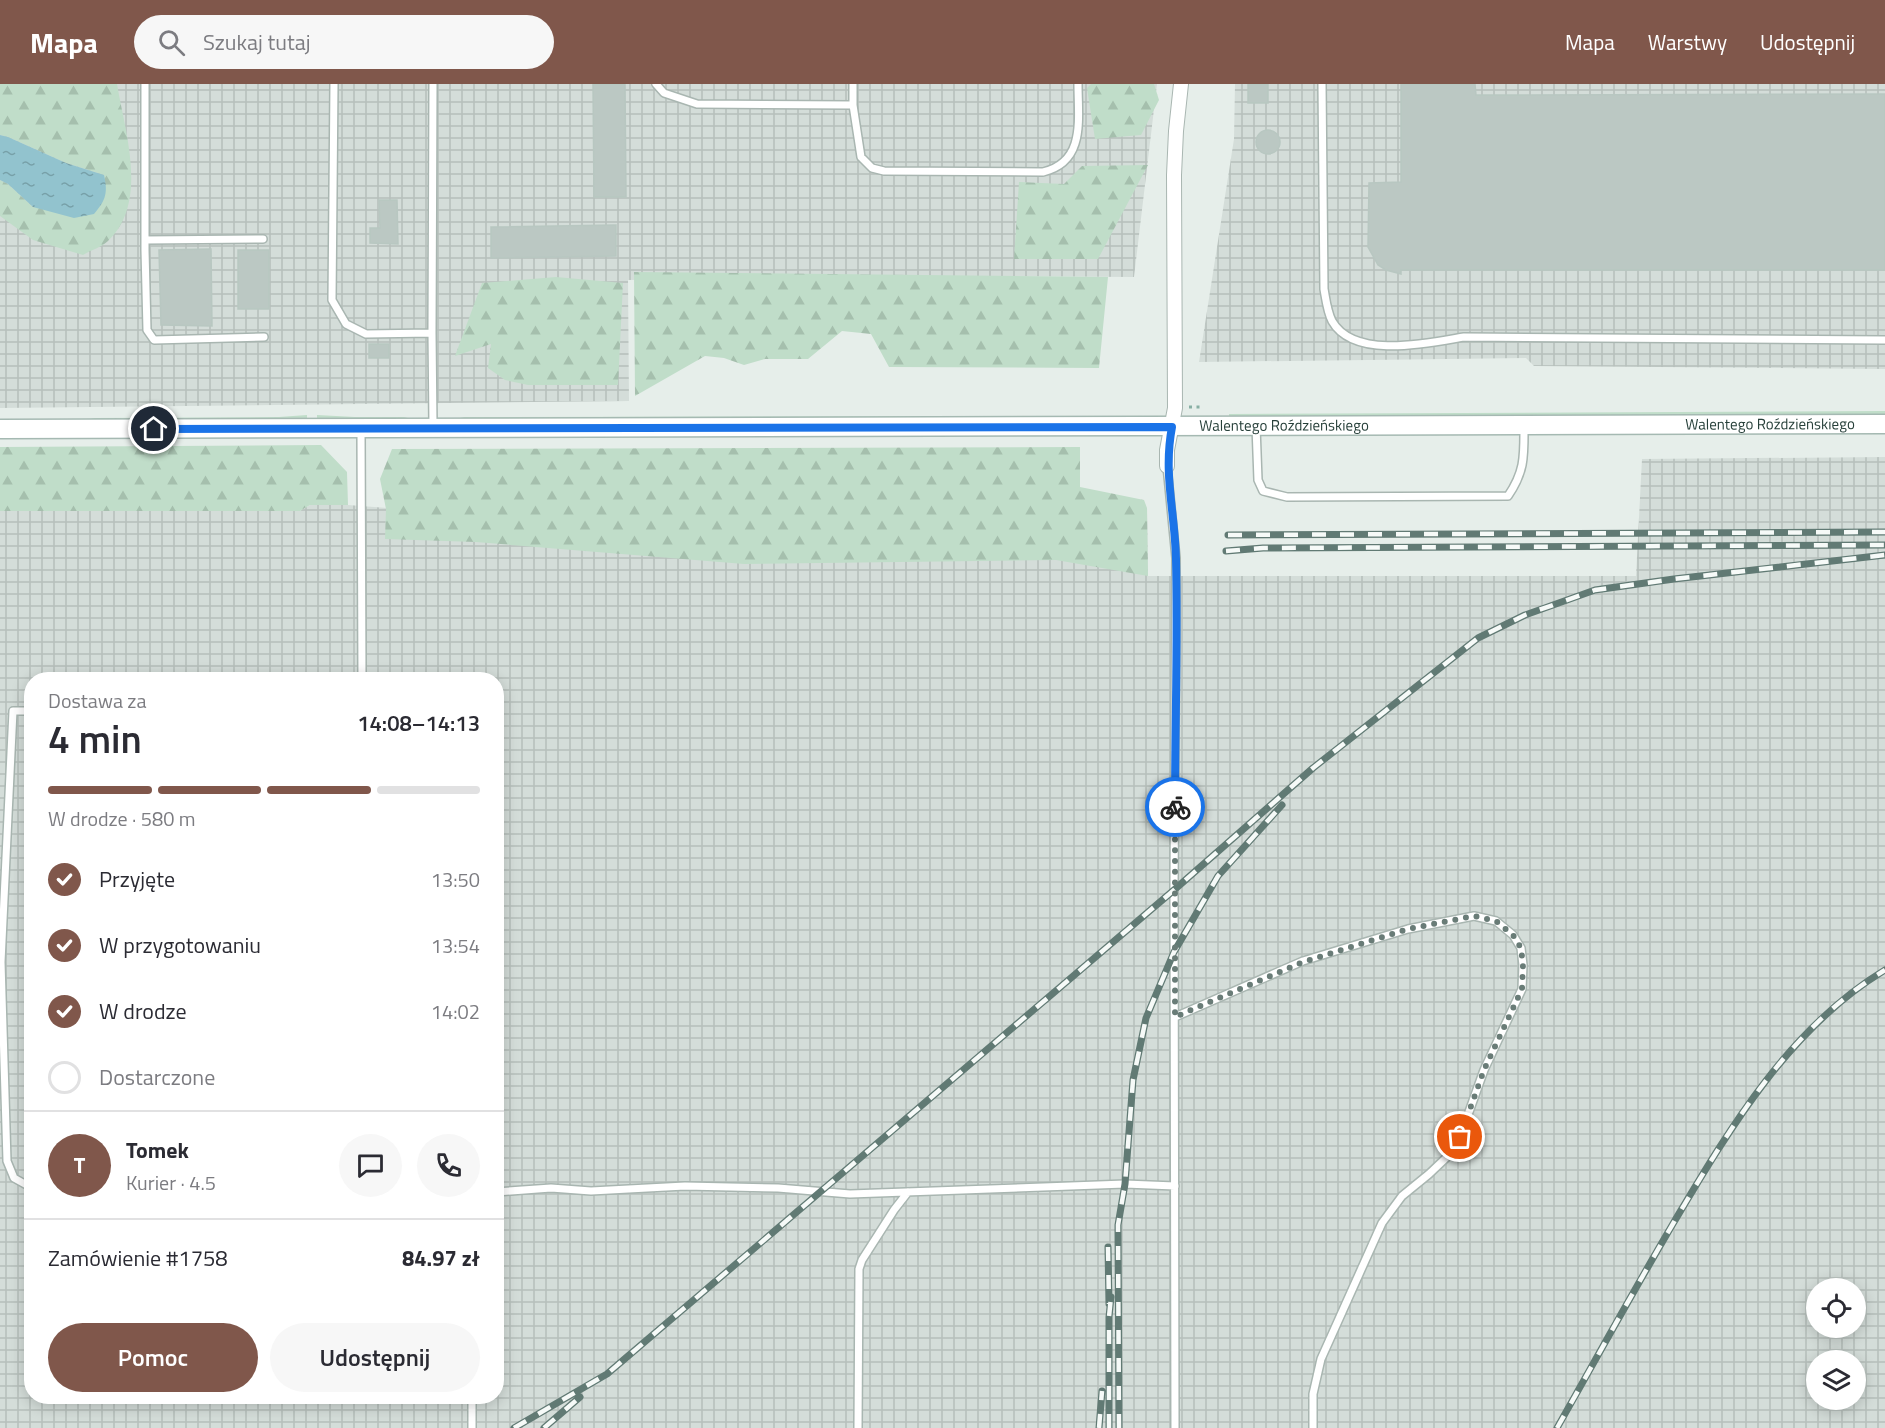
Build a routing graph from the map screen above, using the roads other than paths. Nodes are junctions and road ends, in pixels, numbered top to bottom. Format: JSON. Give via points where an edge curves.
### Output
{"nodes":[{"id":1,"x":145,"y":84,"type":"edge"},
{"id":2,"x":334,"y":84,"type":"edge"},
{"id":3,"x":433,"y":84,"type":"edge"},
{"id":4,"x":656,"y":84,"type":"edge"},
{"id":5,"x":853,"y":84,"type":"edge"},
{"id":6,"x":1077,"y":84,"type":"edge"},
{"id":7,"x":1181,"y":84,"type":"edge"},
{"id":8,"x":1322,"y":84,"type":"edge"},
{"id":9,"x":853,"y":105,"type":"junction"},
{"id":10,"x":263,"y":239,"type":"dead end"},
{"id":11,"x":145,"y":240,"type":"junction"},
{"id":12,"x":432,"y":333,"type":"junction"},
{"id":13,"x":264,"y":336,"type":"dead end"},
{"id":14,"x":1885,"y":340,"type":"edge"},
{"id":15,"x":1524,"y":424,"type":"junction"},
{"id":16,"x":1885,"y":424,"type":"edge"},
{"id":17,"x":1256,"y":426,"type":"junction"},
{"id":18,"x":1172,"y":427,"type":"junction"},
{"id":19,"x":361,"y":428,"type":"junction"},
{"id":20,"x":434,"y":428,"type":"junction"},
{"id":21,"x":0,"y":429,"type":"edge"},
{"id":22,"x":1167,"y":466,"type":"joint"},
{"id":23,"x":362,"y":672,"type":"edge"},
{"id":24,"x":24,"y":711,"type":"edge"},
{"id":25,"x":1175,"y":1017,"type":"junction"},
{"id":26,"x":24,"y":1184,"type":"edge"},
{"id":27,"x":1175,"y":1186,"type":"junction"},
{"id":28,"x":504,"y":1191,"type":"edge"},
{"id":29,"x":908,"y":1192,"type":"junction"},
{"id":30,"x":472,"y":1404,"type":"edge"},
{"id":31,"x":472,"y":1428,"type":"edge"},
{"id":32,"x":858,"y":1428,"type":"edge"},
{"id":33,"x":1175,"y":1428,"type":"edge"},
{"id":34,"x":1313,"y":1428,"type":"edge"}],
"edges":[{"from":1,"to":11,"type":"lane"},
{"from":2,"to":12,"type":"lane","via":[[332,300],[346,324],[366,334]]},
{"from":3,"to":12,"type":"lane"},
{"from":4,"to":9,"type":"lane","via":[[664,93],[696,104]]},
{"from":5,"to":9,"type":"lane"},
{"from":6,"to":9,"type":"lane","via":[[1078,136],[1074,149],[1056,169],[1043,172],[872,168],[861,157]]},
{"from":7,"to":18,"type":"street","via":[[1175,164]]},
{"from":8,"to":14,"type":"lane","via":[[1324,289],[1333,323],[1349,337],[1375,346],[1464,338]]},
{"from":10,"to":11,"type":"lane"},
{"from":11,"to":13,"type":"lane","via":[[147,330],[154,340]]},
{"from":12,"to":20,"type":"lane"},
{"from":15,"to":16,"type":"street","name":"Walentego Roździeńskiego"},
{"from":15,"to":17,"type":"street","name":"Walentego Roździeńskiego"},
{"from":15,"to":17,"type":"lane","via":[[1522,471],[1508,496],[1287,497],[1263,491],[1258,480]]},
{"from":17,"to":18,"type":"street","name":"Walentego Roździeńskiego"},
{"from":18,"to":20,"type":"street","name":"Walentego Roździeńskiego"},
{"from":18,"to":22,"type":"street"},
{"from":19,"to":20,"type":"street","name":"Walentego Roździeńskiego"},
{"from":19,"to":21,"type":"street","name":"Walentego Roździeńskiego"},
{"from":19,"to":23,"type":"lane"},
{"from":22,"to":25,"type":"lane","via":[[1176,558]]},
{"from":24,"to":26,"type":"lane","via":[[13,711],[1,962],[7,1161],[14,1178]]},
{"from":25,"to":27,"type":"lane"},
{"from":25,"to":34,"type":"lane","via":[[1303,962],[1419,927],[1474,916],[1496,921],[1521,948],[1522,989],[1484,1070],[1460,1137],[1448,1156],[1402,1196],[1382,1223],[1321,1359],[1313,1394]]},
{"from":27,"to":29,"type":"lane","via":[[1125,1184]]},
{"from":27,"to":33,"type":"lane"},
{"from":28,"to":29,"type":"lane","via":[[685,1186],[850,1194]]},
{"from":29,"to":32,"type":"lane","via":[[859,1269]]},
{"from":30,"to":31,"type":"lane"}]}
